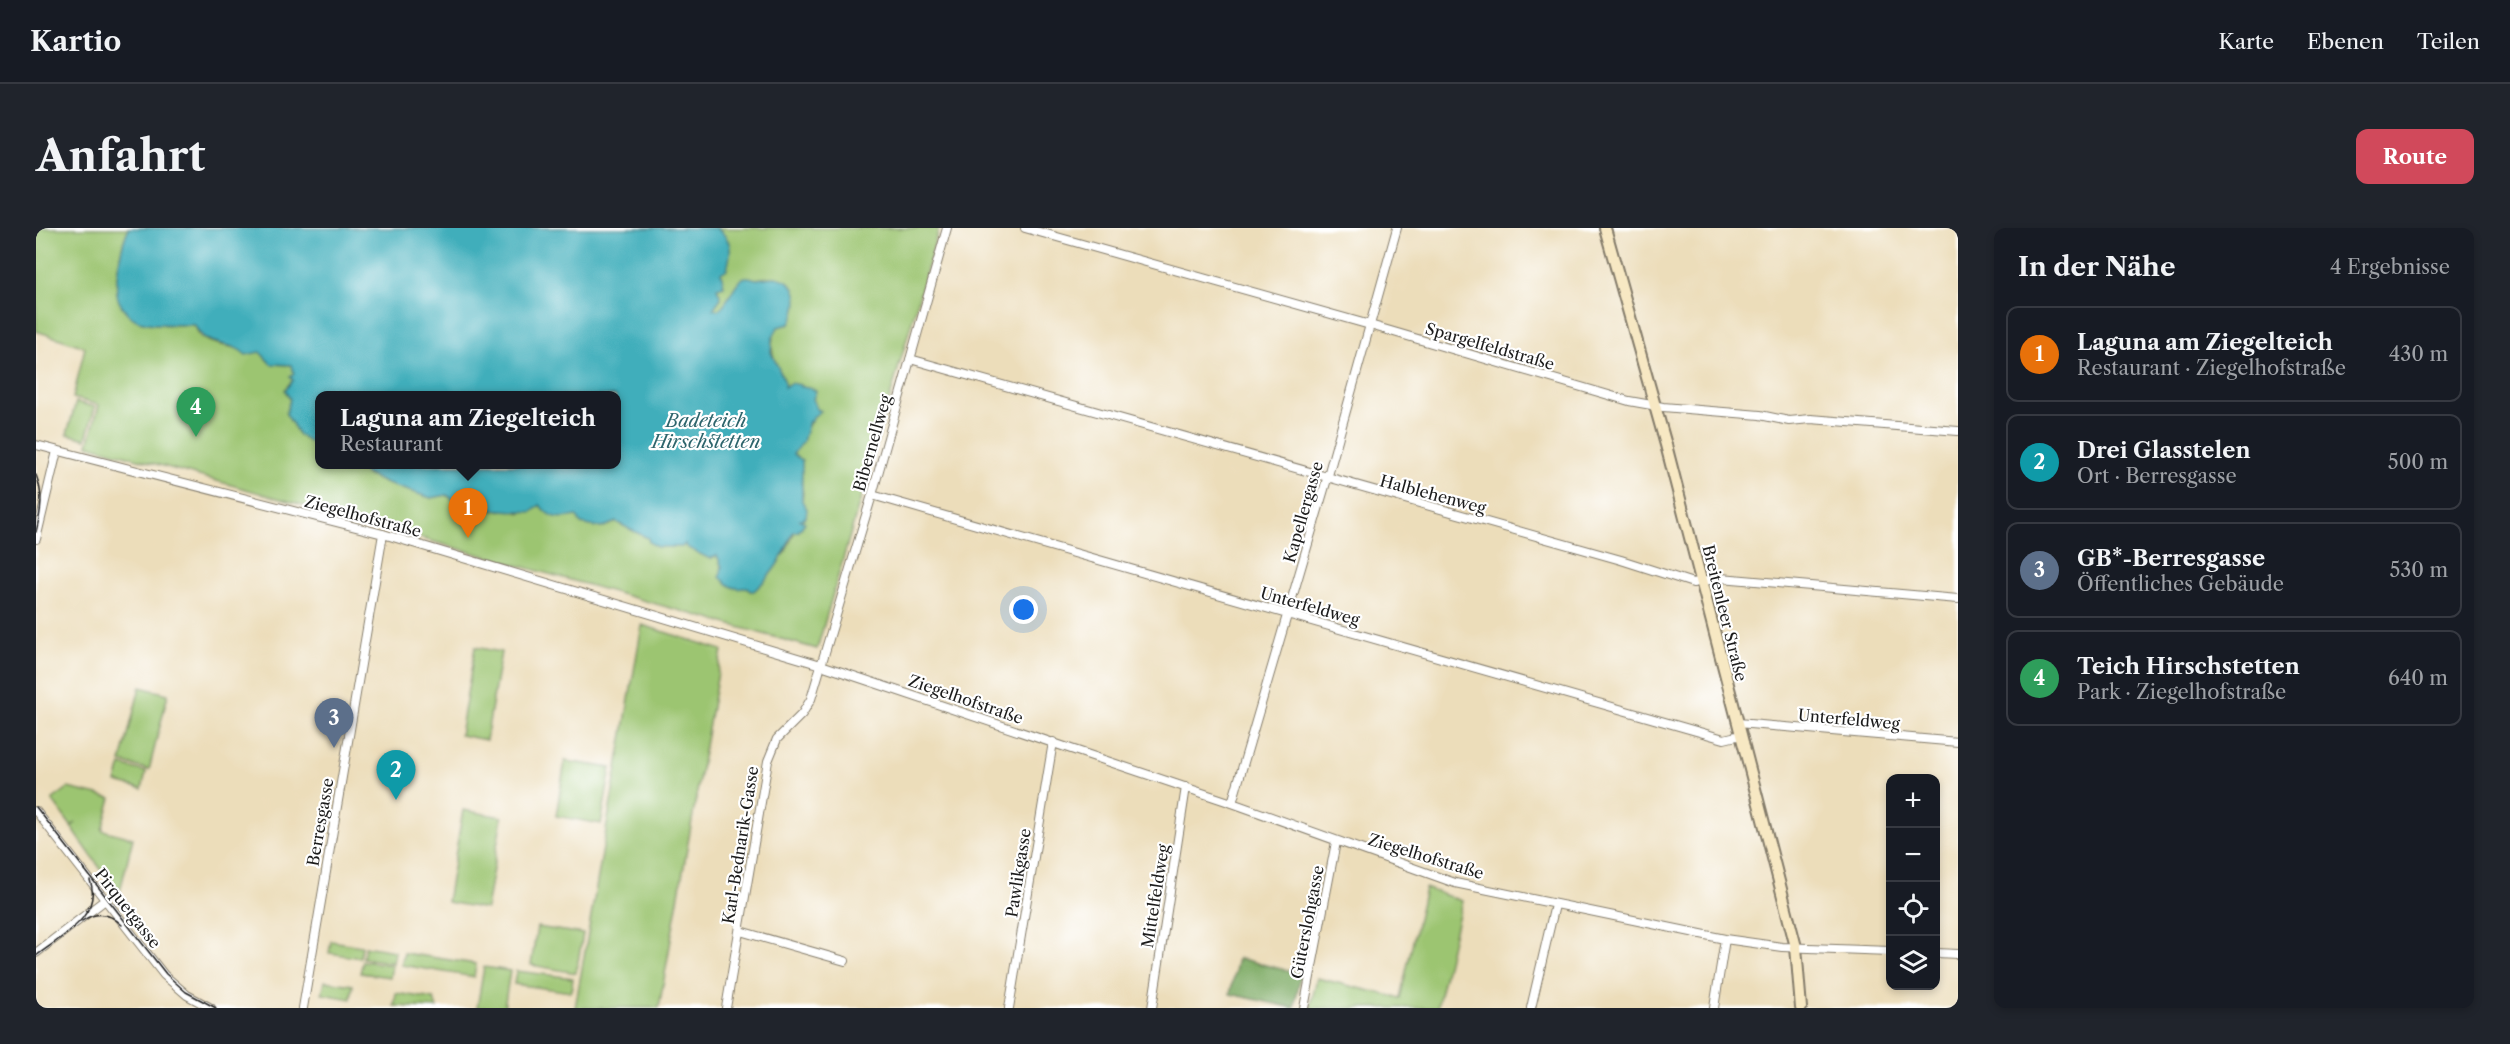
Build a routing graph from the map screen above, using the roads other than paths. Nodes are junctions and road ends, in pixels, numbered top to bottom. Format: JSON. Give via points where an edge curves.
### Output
{"nodes":[{"id":1,"x":947,"y":228,"type":"edge"},
{"id":2,"x":1025,"y":228,"type":"edge"},
{"id":3,"x":1397,"y":228,"type":"edge"},
{"id":4,"x":1605,"y":228,"type":"edge"},
{"id":5,"x":1370,"y":325,"type":"junction"},
{"id":6,"x":910,"y":359,"type":"junction"},
{"id":7,"x":1655,"y":406,"type":"junction"},
{"id":8,"x":1958,"y":431,"type":"edge"},
{"id":9,"x":36,"y":445,"type":"edge"},
{"id":10,"x":57,"y":451,"type":"junction"},
{"id":11,"x":1328,"y":479,"type":"junction"},
{"id":12,"x":872,"y":495,"type":"junction"},
{"id":13,"x":383,"y":534,"type":"junction"},
{"id":14,"x":36,"y":539,"type":"edge"},
{"id":15,"x":1702,"y":581,"type":"junction"},
{"id":16,"x":1958,"y":599,"type":"edge"},
{"id":17,"x":1288,"y":614,"type":"junction"},
{"id":18,"x":821,"y":665,"type":"junction"},
{"id":19,"x":1738,"y":723,"type":"junction"},
{"id":20,"x":1741,"y":735,"type":"junction"},
{"id":21,"x":1053,"y":742,"type":"junction"},
{"id":22,"x":1958,"y":742,"type":"edge"},
{"id":23,"x":1186,"y":787,"type":"junction"},
{"id":24,"x":1232,"y":803,"type":"junction"},
{"id":25,"x":36,"y":811,"type":"edge"},
{"id":26,"x":1336,"y":842,"type":"junction"},
{"id":27,"x":105,"y":900,"type":"junction"},
{"id":28,"x":1555,"y":905,"type":"junction"},
{"id":29,"x":740,"y":931,"type":"junction"},
{"id":30,"x":1725,"y":939,"type":"junction"},
{"id":31,"x":1796,"y":947,"type":"junction"},
{"id":32,"x":1886,"y":951,"type":"edge"},
{"id":33,"x":36,"y":953,"type":"edge"},
{"id":34,"x":1940,"y":953,"type":"edge"},
{"id":35,"x":1958,"y":954,"type":"edge"},
{"id":36,"x":845,"y":961,"type":"dead end"},
{"id":37,"x":211,"y":1008,"type":"edge"},
{"id":38,"x":303,"y":1008,"type":"edge"},
{"id":39,"x":726,"y":1008,"type":"edge"},
{"id":40,"x":1009,"y":1008,"type":"edge"},
{"id":41,"x":1152,"y":1008,"type":"edge"},
{"id":42,"x":1304,"y":1008,"type":"edge"},
{"id":43,"x":1531,"y":1008,"type":"edge"},
{"id":44,"x":1714,"y":1008,"type":"edge"},
{"id":45,"x":1801,"y":1008,"type":"edge"}],
"edges":[{"from":1,"to":6,"type":"street","name":"Bibernellweg"},
{"from":2,"to":5,"type":"street","name":"Spargelfeldstraße"},
{"from":3,"to":5,"type":"street","name":"Kapellergasse"},
{"from":4,"to":7,"type":"main road","name":"Breitenleer Straße"},
{"from":5,"to":7,"type":"street","name":"Spargelfeldstraße"},
{"from":5,"to":11,"type":"street","name":"Kapellergasse"},
{"from":6,"to":11,"type":"street","name":"Halblehenweg"},
{"from":6,"to":12,"type":"street","name":"Bibernellweg"},
{"from":7,"to":8,"type":"street","name":"Spargelfeldstraße","via":[[1789,421],[1811,419]]},
{"from":7,"to":15,"type":"main road","name":"Breitenleer Straße"},
{"from":9,"to":10,"type":"street","name":"Ziegelhofstraße"},
{"from":10,"to":13,"type":"street","name":"Ziegelhofstraße"},
{"from":10,"to":14,"type":"street"},
{"from":11,"to":15,"type":"street","name":"Halblehenweg","via":[[1693,583]]},
{"from":11,"to":17,"type":"street","name":"Kapellergasse"},
{"from":12,"to":17,"type":"street","name":"Unterfeldweg"},
{"from":12,"to":18,"type":"street","name":"Bibernellweg"},
{"from":13,"to":18,"type":"street","name":"Ziegelhofstraße"},
{"from":13,"to":38,"type":"street","name":"Berresgasse"},
{"from":15,"to":16,"type":"street","name":"Halblehenweg","via":[[1721,578]]},
{"from":15,"to":19,"type":"main road","name":"Breitenleer Straße"},
{"from":17,"to":20,"type":"street","name":"Unterfeldweg","via":[[1724,740]]},
{"from":17,"to":24,"type":"street","name":"Kapellergasse"},
{"from":18,"to":21,"type":"street","name":"Ziegelhofstraße"},
{"from":18,"to":29,"type":"street","name":"Karl-Bednarik-Gasse","via":[[807,708],[777,739],[768,761]]},
{"from":19,"to":20,"type":"main road","name":"Breitenleer Straße"},
{"from":19,"to":22,"type":"street","name":"Unterfeldweg"},
{"from":20,"to":31,"type":"main road","name":"Breitenleer Straße"},
{"from":21,"to":23,"type":"street","name":"Ziegelhofstraße"},
{"from":21,"to":40,"type":"street","name":"Pawlikgasse"},
{"from":23,"to":24,"type":"street","name":"Ziegelhofstraße"},
{"from":23,"to":41,"type":"street","name":"Mittelfeldweg"},
{"from":24,"to":26,"type":"street","name":"Ziegelhofstraße"},
{"from":25,"to":27,"type":"street","name":"Pirquetgasse"},
{"from":26,"to":28,"type":"street","name":"Ziegelhofstraße","via":[[1455,883]]},
{"from":26,"to":42,"type":"street","name":"Güterslohgasse"},
{"from":27,"to":33,"type":"street"},
{"from":27,"to":37,"type":"street","name":"Pirquetgasse","via":[[172,984]]},
{"from":28,"to":30,"type":"street","name":"Ziegelhofstraße"},
{"from":28,"to":43,"type":"street"},
{"from":29,"to":36,"type":"street"},
{"from":29,"to":39,"type":"street","name":"Karl-Bednarik-Gasse"},
{"from":30,"to":31,"type":"street","name":"Ziegelhofstraße"},
{"from":30,"to":44,"type":"street"},
{"from":31,"to":32,"type":"street","name":"Ziegelhofstraße"},
{"from":31,"to":45,"type":"main road","name":"Breitenleer Straße"},
{"from":34,"to":35,"type":"street"}]}
